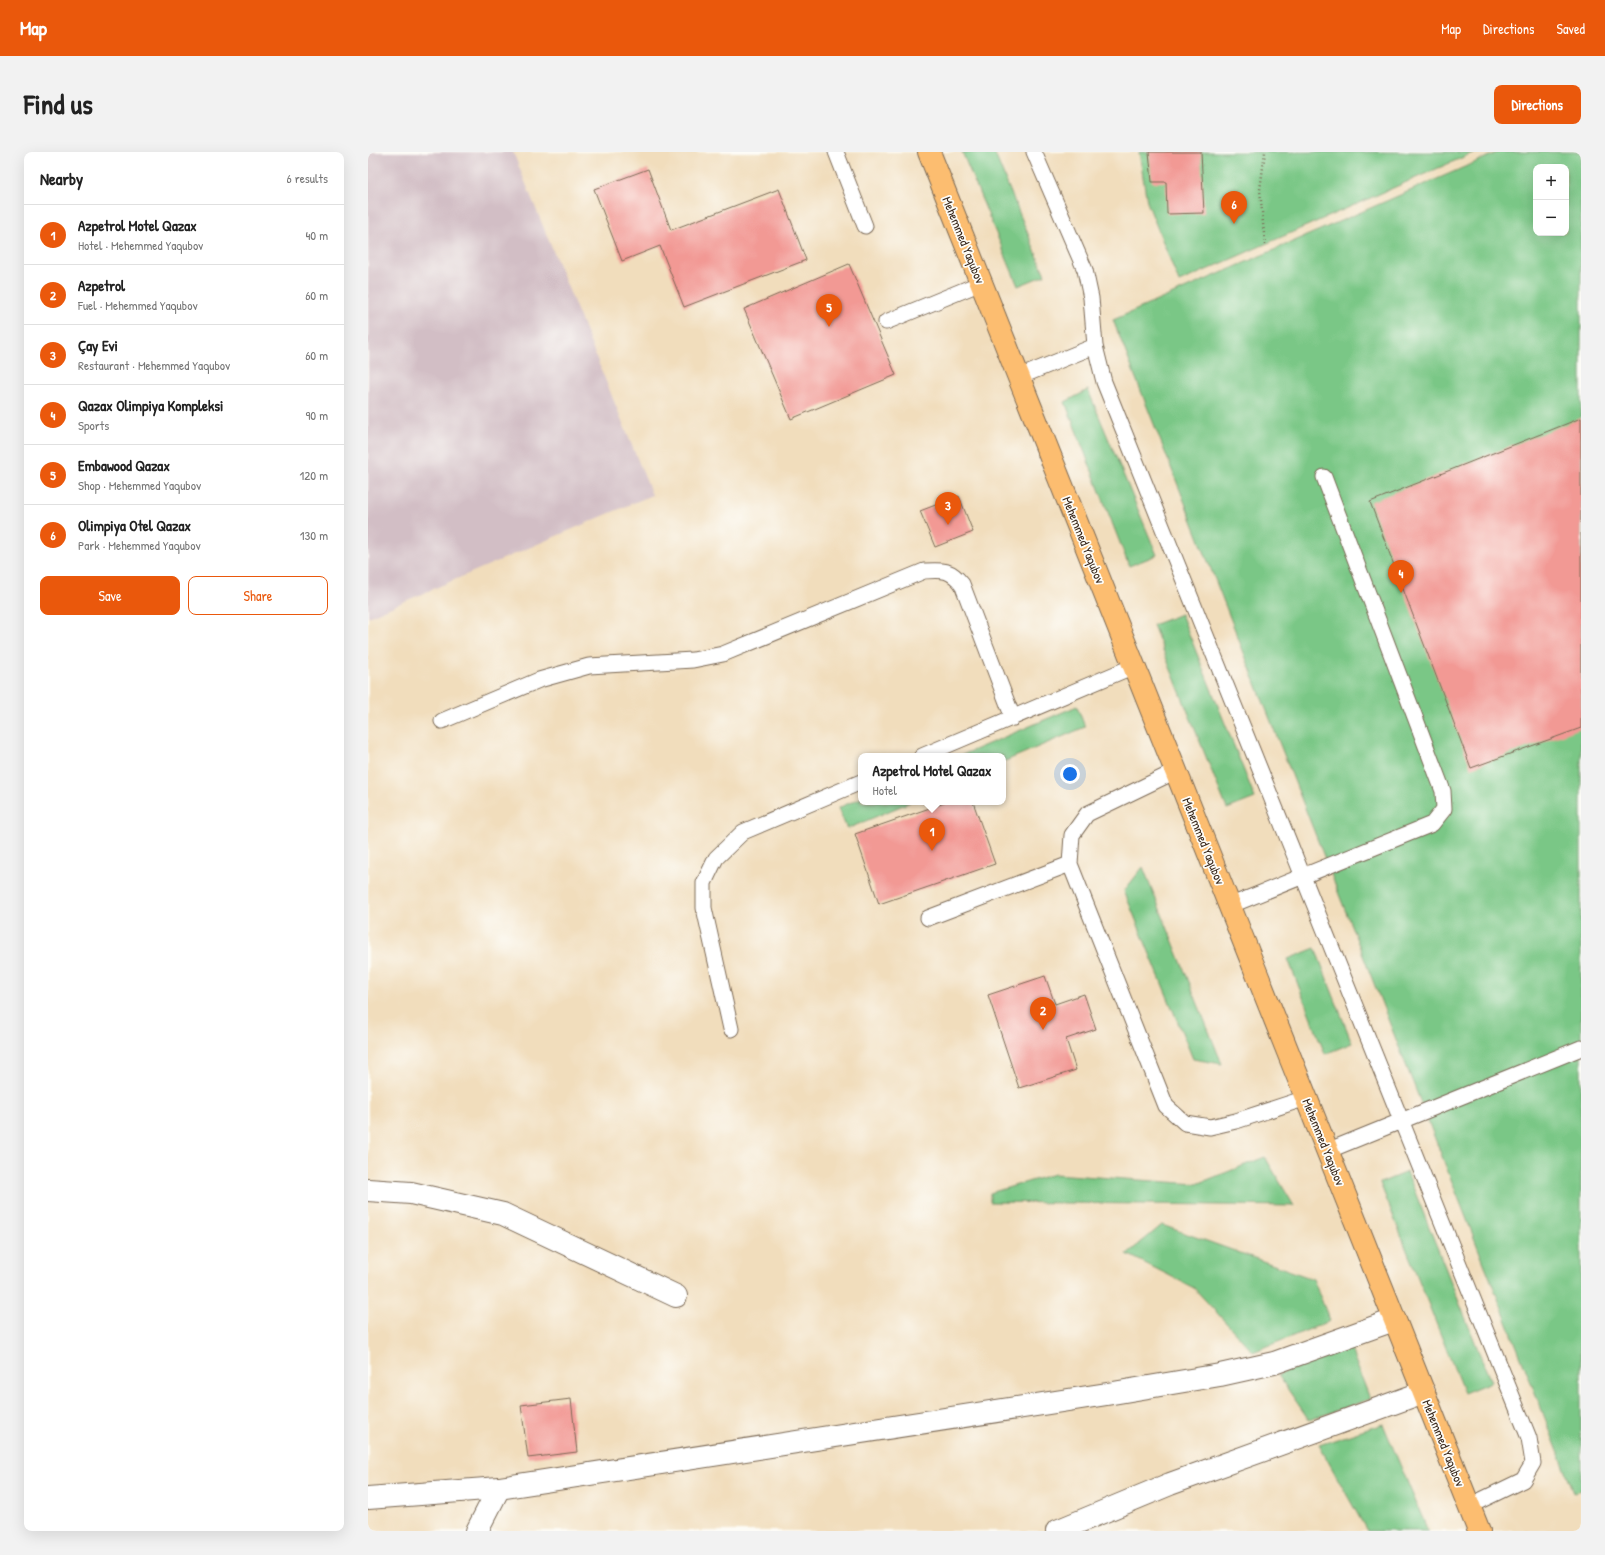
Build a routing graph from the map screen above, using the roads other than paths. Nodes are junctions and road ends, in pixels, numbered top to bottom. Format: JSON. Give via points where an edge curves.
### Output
{"nodes":[{"id":1,"x":836,"y":152,"type":"edge"},
{"id":2,"x":929,"y":152,"type":"edge"},
{"id":3,"x":1034,"y":152,"type":"edge"},
{"id":4,"x":865,"y":226,"type":"dead end"},
{"id":5,"x":981,"y":283,"type":"junction"},
{"id":6,"x":886,"y":322,"type":"dead end"},
{"id":7,"x":1095,"y":346,"type":"junction"},
{"id":8,"x":1018,"y":377,"type":"junction"},
{"id":9,"x":1324,"y":477,"type":"dead end"},
{"id":10,"x":1134,"y":666,"type":"junction"},
{"id":11,"x":1012,"y":718,"type":"junction"},
{"id":12,"x":442,"y":721,"type":"dead end"},
{"id":13,"x":929,"y":753,"type":"edge"},
{"id":14,"x":1176,"y":771,"type":"junction"},
{"id":15,"x":858,"y":783,"type":"edge"},
{"id":16,"x":1070,"y":864,"type":"junction"},
{"id":17,"x":1303,"y":876,"type":"junction"},
{"id":18,"x":1230,"y":906,"type":"junction"},
{"id":19,"x":928,"y":918,"type":"dead end"},
{"id":20,"x":731,"y":1029,"type":"dead end"},
{"id":21,"x":1581,"y":1048,"type":"edge"},
{"id":22,"x":1306,"y":1098,"type":"junction"},
{"id":23,"x":1401,"y":1120,"type":"junction"},
{"id":24,"x":1327,"y":1151,"type":"junction"},
{"id":25,"x":368,"y":1190,"type":"edge"},
{"id":26,"x":676,"y":1296,"type":"dead end"},
{"id":27,"x":1394,"y":1320,"type":"junction"},
{"id":28,"x":1424,"y":1392,"type":"junction"},
{"id":29,"x":499,"y":1488,"type":"junction"},
{"id":30,"x":368,"y":1498,"type":"edge"},
{"id":31,"x":1469,"y":1506,"type":"junction"},
{"id":32,"x":477,"y":1531,"type":"edge"},
{"id":33,"x":1057,"y":1531,"type":"edge"},
{"id":34,"x":1479,"y":1531,"type":"edge"}],
"edges":[{"from":1,"to":4,"type":"lane"},
{"from":2,"to":5,"type":"main road","name":"Mehemmed Yaqubov"},
{"from":3,"to":7,"type":"lane","via":[[1085,270],[1091,298]]},
{"from":5,"to":6,"type":"lane"},
{"from":5,"to":8,"type":"main road","name":"Mehemmed Yaqubov"},
{"from":7,"to":8,"type":"lane"},
{"from":7,"to":17,"type":"lane","via":[[1104,382]]},
{"from":8,"to":10,"type":"main road","name":"Mehemmed Yaqubov"},
{"from":9,"to":17,"type":"lane","via":[[1443,791],[1444,809],[1432,824]]},
{"from":10,"to":11,"type":"lane"},
{"from":10,"to":14,"type":"main road","name":"Mehemmed Yaqubov"},
{"from":11,"to":12,"type":"lane","via":[[962,584],[954,574],[938,570],[924,571],[723,654],[693,660],[589,666],[540,680]]},
{"from":11,"to":13,"type":"lane"},
{"from":14,"to":16,"type":"lane","via":[[1087,814],[1072,835]]},
{"from":14,"to":18,"type":"main road","name":"Mehemmed Yaqubov"},
{"from":15,"to":20,"type":"lane","via":[[743,832],[716,858],[704,883],[704,908]]},
{"from":16,"to":19,"type":"lane"},
{"from":16,"to":22,"type":"lane","via":[[1166,1106],[1185,1124],[1210,1127]]},
{"from":17,"to":18,"type":"lane"},
{"from":17,"to":23,"type":"lane"},
{"from":18,"to":22,"type":"main road","name":"Mehemmed Yaqubov"},
{"from":21,"to":23,"type":"lane"},
{"from":22,"to":24,"type":"main road","name":"Mehemmed Yaqubov"},
{"from":23,"to":24,"type":"lane"},
{"from":23,"to":31,"type":"lane","via":[[1529,1438],[1533,1463],[1523,1480]]},
{"from":24,"to":27,"type":"main road","name":"Mehemmed Yaqubov"},
{"from":25,"to":26,"type":"street","via":[[411,1193],[503,1214]]},
{"from":27,"to":28,"type":"main road","name":"Mehemmed Yaqubov"},
{"from":27,"to":29,"type":"street","via":[[1274,1363],[1220,1375]]},
{"from":28,"to":31,"type":"main road","name":"Mehemmed Yaqubov"},
{"from":28,"to":33,"type":"street","via":[[1170,1484]]},
{"from":29,"to":30,"type":"street"},
{"from":29,"to":32,"type":"street"},
{"from":31,"to":34,"type":"main road","name":"Mehemmed Yaqubov"}]}
